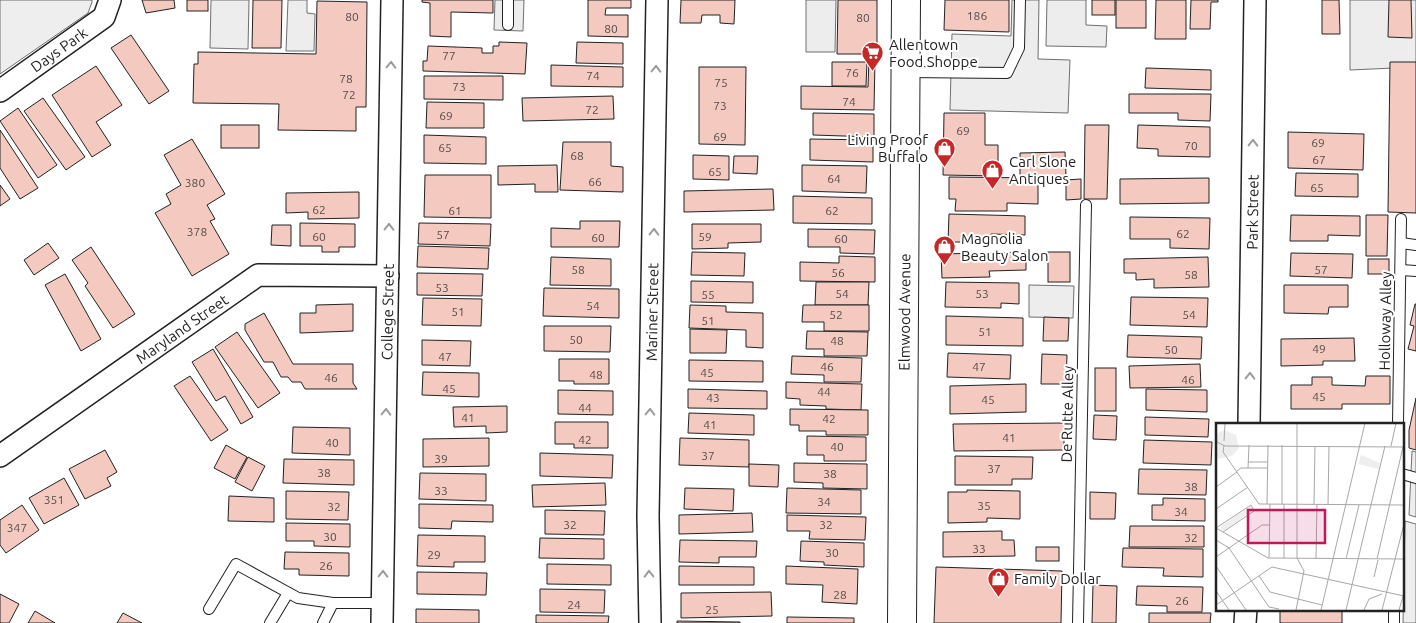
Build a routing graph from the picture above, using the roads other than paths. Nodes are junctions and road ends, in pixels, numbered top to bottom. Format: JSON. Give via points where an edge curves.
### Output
{"nodes":[{"id":1,"x":110,"y":0,"type":"edge"},
{"id":2,"x":392,"y":0,"type":"edge"},
{"id":3,"x":508,"y":0,"type":"edge"},
{"id":4,"x":657,"y":0,"type":"edge"},
{"id":5,"x":906,"y":0,"type":"edge"},
{"id":6,"x":1020,"y":0,"type":"edge"},
{"id":7,"x":1255,"y":0,"type":"edge"},
{"id":8,"x":508,"y":25,"type":"dead end"},
{"id":9,"x":905,"y":72,"type":"junction"},
{"id":10,"x":0,"y":91,"type":"edge"},
{"id":11,"x":1086,"y":205,"type":"dead end"},
{"id":12,"x":1402,"y":219,"type":"dead end"},
{"id":13,"x":1401,"y":243,"type":"junction"},
{"id":14,"x":1416,"y":245,"type":"edge"},
{"id":15,"x":1401,"y":270,"type":"junction"},
{"id":16,"x":1416,"y":271,"type":"edge"},
{"id":17,"x":388,"y":276,"type":"junction"},
{"id":18,"x":1249,"y":423,"type":"edge"},
{"id":19,"x":1398,"y":423,"type":"edge"},
{"id":20,"x":0,"y":456,"type":"edge"},
{"id":21,"x":288,"y":594,"type":"junction"},
{"id":22,"x":333,"y":603,"type":"junction"},
{"id":23,"x":209,"y":609,"type":"dead end"},
{"id":24,"x":1246,"y":610,"type":"edge"},
{"id":25,"x":1394,"y":610,"type":"edge"},
{"id":26,"x":382,"y":613,"type":"edge"},
{"id":27,"x":270,"y":623,"type":"edge"},
{"id":28,"x":323,"y":623,"type":"edge"},
{"id":29,"x":650,"y":623,"type":"edge"},
{"id":30,"x":902,"y":623,"type":"edge"},
{"id":31,"x":1078,"y":623,"type":"edge"},
{"id":32,"x":1245,"y":623,"type":"edge"},
{"id":33,"x":1394,"y":623,"type":"edge"}],
"edges":[{"from":1,"to":10,"type":"street","name":"Days Park","via":[[104,17]]},
{"from":17,"to":2,"type":"street","name":"College Street","one_way":true},
{"from":3,"to":8,"type":"lane"},
{"from":29,"to":4,"type":"street","name":"Mariner Street","one_way":true,"via":[[648,516]]},
{"from":5,"to":9,"type":"street","name":"Elmwood Avenue"},
{"from":6,"to":9,"type":"lane","via":[[1019,48],[1007,73]]},
{"from":18,"to":7,"type":"street","name":"Park Street","one_way":true},
{"from":9,"to":30,"type":"street","name":"Elmwood Avenue"},
{"from":11,"to":31,"type":"lane","name":"De Rutte Alley"},
{"from":12,"to":13,"type":"lane","name":"Holloway Alley"},
{"from":13,"to":14,"type":"lane"},
{"from":13,"to":15,"type":"lane","name":"Holloway Alley"},
{"from":15,"to":16,"type":"lane"},
{"from":15,"to":19,"type":"lane","name":"Holloway Alley"},
{"from":17,"to":20,"type":"street","name":"Maryland Street","via":[[258,275]]},
{"from":26,"to":17,"type":"street","name":"College Street","one_way":true},
{"from":21,"to":22,"type":"lane"},
{"from":21,"to":23,"type":"lane","via":[[236,564]]},
{"from":21,"to":27,"type":"lane"},
{"from":22,"to":26,"type":"lane"},
{"from":22,"to":28,"type":"lane"},
{"from":24,"to":32,"type":"street"},
{"from":25,"to":33,"type":"lane"}]}
